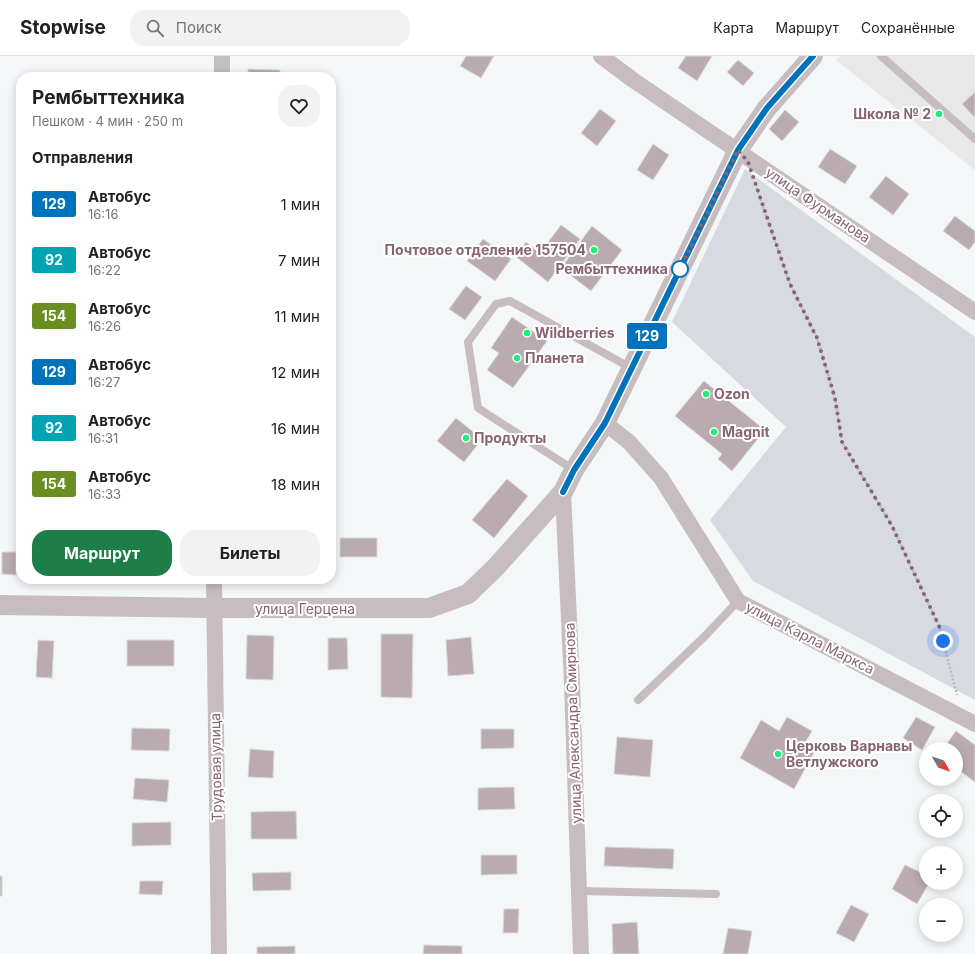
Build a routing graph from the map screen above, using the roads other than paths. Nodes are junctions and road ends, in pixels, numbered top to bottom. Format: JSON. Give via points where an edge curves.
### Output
{"nodes":[{"id":1,"x":222,"y":56,"type":"edge"},
{"id":2,"x":601,"y":56,"type":"edge"},
{"id":3,"x":813,"y":56,"type":"edge"},
{"id":4,"x":881,"y":56,"type":"edge"},
{"id":5,"x":222,"y":72,"type":"edge"},
{"id":6,"x":975,"y":139,"type":"edge"},
{"id":7,"x":738,"y":150,"type":"junction"},
{"id":8,"x":975,"y":312,"type":"edge"},
{"id":9,"x":632,"y":368,"type":"junction"},
{"id":10,"x":605,"y":423,"type":"junction"},
{"id":11,"x":574,"y":470,"type":"junction"},
{"id":12,"x":563,"y":492,"type":"junction"},
{"id":13,"x":214,"y":584,"type":"edge"},
{"id":14,"x":738,"y":601,"type":"junction"},
{"id":15,"x":0,"y":605,"type":"edge"},
{"id":16,"x":214,"y":608,"type":"junction"},
{"id":17,"x":638,"y":700,"type":"dead end"},
{"id":18,"x":969,"y":720,"type":"edge"},
{"id":19,"x":579,"y":891,"type":"junction"},
{"id":20,"x":716,"y":894,"type":"dead end"},
{"id":21,"x":219,"y":954,"type":"edge"},
{"id":22,"x":581,"y":954,"type":"edge"}],
"edges":[{"from":1,"to":5,"type":"street"},
{"from":2,"to":7,"type":"street","name":"улица Фурманова"},
{"from":3,"to":7,"type":"street","name":"улица Герцена","via":[[767,108]]},
{"from":4,"to":6,"type":"lane"},
{"from":7,"to":8,"type":"street","name":"улица Фурманова"},
{"from":7,"to":9,"type":"street","name":"улица Герцена"},
{"from":9,"to":10,"type":"street","name":"улица Герцена"},
{"from":9,"to":11,"type":"lane","via":[[510,301],[496,304],[468,342],[478,408]]},
{"from":10,"to":11,"type":"street","name":"улица Герцена"},
{"from":10,"to":14,"type":"street","name":"улица Карла Маркса","via":[[628,442],[661,478]]},
{"from":11,"to":12,"type":"street","name":"улица Герцена"},
{"from":12,"to":16,"type":"street","name":"улица Герцена","via":[[496,567],[468,594],[428,608]]},
{"from":12,"to":19,"type":"street","name":"улица Александра Смирнова"},
{"from":13,"to":16,"type":"street","name":"Трудовая улица"},
{"from":14,"to":17,"type":"lane"},
{"from":14,"to":18,"type":"street","name":"улица Карла Маркса"},
{"from":15,"to":16,"type":"street","name":"улица Герцена"},
{"from":16,"to":21,"type":"street","name":"Трудовая улица"},
{"from":19,"to":20,"type":"lane"},
{"from":19,"to":22,"type":"street","name":"улица Александра Смирнова"}]}
